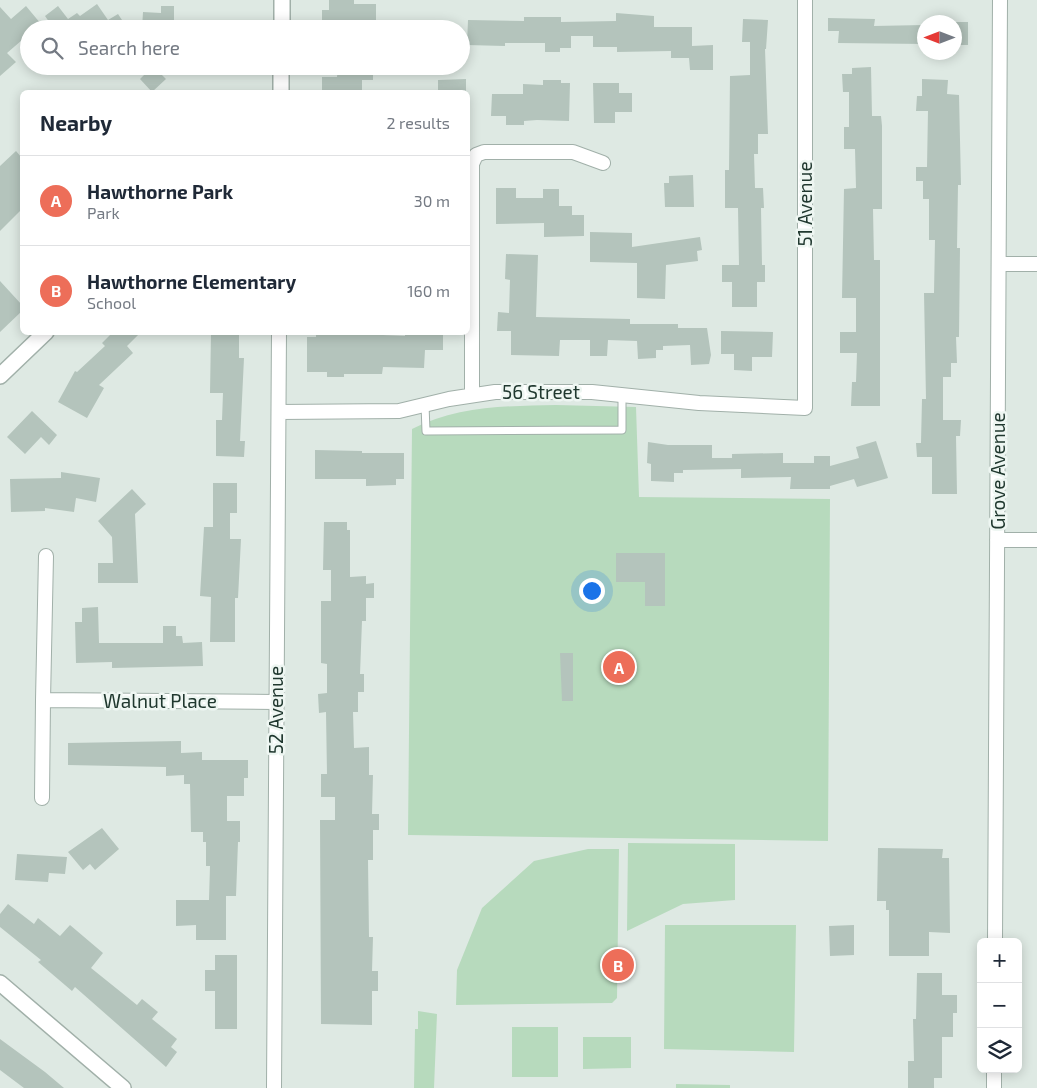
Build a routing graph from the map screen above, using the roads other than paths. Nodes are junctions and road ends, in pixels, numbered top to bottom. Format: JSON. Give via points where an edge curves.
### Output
{"nodes":[{"id":1,"x":282,"y":0,"type":"edge"},
{"id":2,"x":805,"y":0,"type":"edge"},
{"id":3,"x":1000,"y":0,"type":"edge"},
{"id":4,"x":282,"y":20,"type":"edge"},
{"id":5,"x":281,"y":75,"type":"edge"},
{"id":6,"x":281,"y":90,"type":"edge"},
{"id":7,"x":604,"y":163,"type":"dead end"},
{"id":8,"x":999,"y":264,"type":"junction"},
{"id":9,"x":1037,"y":264,"type":"edge"},
{"id":10,"x":43,"y":335,"type":"edge"},
{"id":11,"x":279,"y":335,"type":"edge"},
{"id":12,"x":0,"y":376,"type":"edge"},
{"id":13,"x":472,"y":394,"type":"junction"},
{"id":14,"x":622,"y":395,"type":"junction"},
{"id":15,"x":425,"y":404,"type":"junction"},
{"id":16,"x":806,"y":408,"type":"joint"},
{"id":17,"x":278,"y":412,"type":"junction"},
{"id":18,"x":997,"y":540,"type":"junction"},
{"id":19,"x":1037,"y":540,"type":"edge"},
{"id":20,"x":46,"y":556,"type":"dead end"},
{"id":21,"x":44,"y":700,"type":"junction"},
{"id":22,"x":276,"y":702,"type":"junction"},
{"id":23,"x":42,"y":798,"type":"dead end"},
{"id":24,"x":995,"y":938,"type":"edge"},
{"id":25,"x":0,"y":983,"type":"edge"},
{"id":26,"x":994,"y":1073,"type":"edge"},
{"id":27,"x":124,"y":1088,"type":"edge"},
{"id":28,"x":274,"y":1088,"type":"edge"},
{"id":29,"x":994,"y":1088,"type":"edge"}],
"edges":[{"from":1,"to":4,"type":"street"},
{"from":2,"to":16,"type":"street","name":"51 Avenue"},
{"from":3,"to":8,"type":"street","name":"Grove Avenue"},
{"from":5,"to":6,"type":"street"},
{"from":7,"to":13,"type":"street","via":[[573,152],[484,152],[476,156],[472,164]]},
{"from":8,"to":9,"type":"street"},
{"from":8,"to":18,"type":"street","name":"Grove Avenue"},
{"from":10,"to":12,"type":"street"},
{"from":11,"to":17,"type":"street","name":"52 Avenue"},
{"from":13,"to":14,"type":"street","name":"56 Street"},
{"from":13,"to":15,"type":"street","name":"56 Street"},
{"from":14,"to":15,"type":"lane","via":[[622,430],[426,431]]},
{"from":14,"to":16,"type":"street","name":"56 Street","via":[[699,403]]},
{"from":15,"to":17,"type":"street","name":"56 Street","via":[[399,411]]},
{"from":17,"to":22,"type":"street","name":"52 Avenue"},
{"from":18,"to":19,"type":"street"},
{"from":18,"to":24,"type":"street","name":"Grove Avenue"},
{"from":20,"to":21,"type":"street"},
{"from":21,"to":22,"type":"street","name":"Walnut Place"},
{"from":21,"to":23,"type":"street"},
{"from":22,"to":28,"type":"street","name":"52 Avenue"},
{"from":25,"to":27,"type":"street"},
{"from":26,"to":29,"type":"street"}]}
